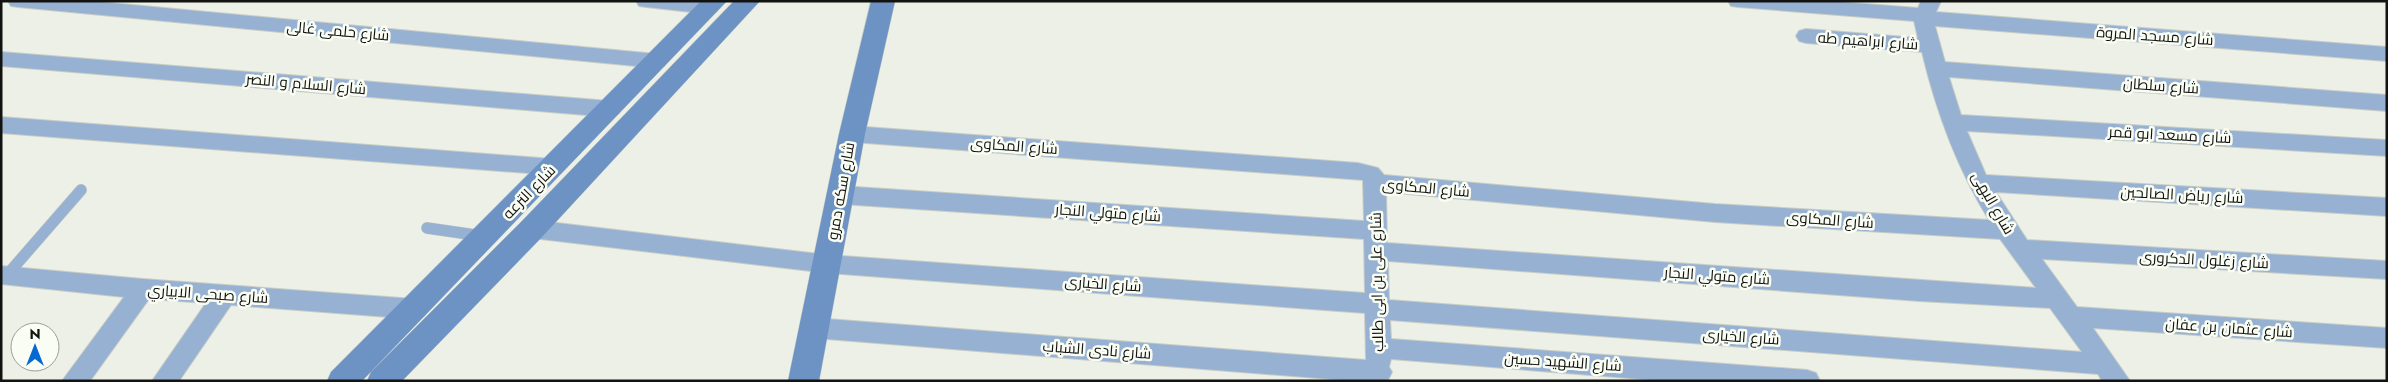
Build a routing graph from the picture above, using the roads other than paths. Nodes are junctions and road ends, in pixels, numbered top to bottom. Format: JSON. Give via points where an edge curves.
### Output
{"nodes":[{"id":1,"x":18,"y":1,"type":"edge"},
{"id":2,"x":646,"y":1,"type":"edge"},
{"id":3,"x":748,"y":1,"type":"edge"},
{"id":4,"x":883,"y":1,"type":"edge"},
{"id":5,"x":1738,"y":1,"type":"edge"},
{"id":6,"x":712,"y":4,"type":"edge"},
{"id":7,"x":1926,"y":11,"type":"edge"},
{"id":8,"x":1806,"y":36,"type":"dead end"},
{"id":9,"x":1930,"y":46,"type":"junction"},
{"id":10,"x":2387,"y":54,"type":"edge"},
{"id":11,"x":1,"y":60,"type":"edge"},
{"id":12,"x":657,"y":61,"type":"junction"},
{"id":13,"x":1936,"y":69,"type":"junction"},
{"id":14,"x":2387,"y":103,"type":"edge"},
{"id":15,"x":610,"y":109,"type":"junction"},
{"id":16,"x":1953,"y":122,"type":"junction"},
{"id":17,"x":1,"y":125,"type":"edge"},
{"id":18,"x":852,"y":134,"type":"junction"},
{"id":19,"x":2387,"y":148,"type":"edge"},
{"id":20,"x":553,"y":167,"type":"junction"},
{"id":21,"x":1374,"y":183,"type":"junction"},
{"id":22,"x":1978,"y":183,"type":"junction"},
{"id":23,"x":81,"y":190,"type":"dead end"},
{"id":24,"x":841,"y":195,"type":"junction"},
{"id":25,"x":2387,"y":207,"type":"edge"},
{"id":26,"x":427,"y":228,"type":"dead end"},
{"id":27,"x":532,"y":229,"type":"junction"},
{"id":28,"x":2007,"y":230,"type":"junction"},
{"id":29,"x":485,"y":237,"type":"junction"},
{"id":30,"x":1376,"y":241,"type":"junction"},
{"id":31,"x":2021,"y":249,"type":"junction"},
{"id":32,"x":828,"y":264,"type":"junction"},
{"id":33,"x":2387,"y":270,"type":"edge"},
{"id":34,"x":4,"y":275,"type":"edge"},
{"id":35,"x":143,"y":289,"type":"junction"},
{"id":36,"x":226,"y":295,"type":"junction"},
{"id":37,"x":1377,"y":306,"type":"junction"},
{"id":38,"x":2065,"y":308,"type":"junction"},
{"id":39,"x":415,"y":309,"type":"junction"},
{"id":40,"x":814,"y":328,"type":"junction"},
{"id":41,"x":2387,"y":338,"type":"edge"},
{"id":42,"x":1379,"y":348,"type":"junction"},
{"id":43,"x":2111,"y":373,"type":"edge"},
{"id":44,"x":1379,"y":377,"type":"edge"},
{"id":45,"x":74,"y":381,"type":"edge"},
{"id":46,"x":165,"y":381,"type":"edge"},
{"id":47,"x":342,"y":381,"type":"edge"},
{"id":48,"x":382,"y":381,"type":"edge"},
{"id":49,"x":803,"y":381,"type":"edge"},
{"id":50,"x":1807,"y":381,"type":"edge"}],
"edges":[{"from":1,"to":12,"type":"street","name":"شارع حلمى غالى"},
{"from":2,"to":6,"type":"street"},
{"from":3,"to":27,"type":"main road","name":"شارع الترعه"},
{"from":4,"to":18,"type":"main road","name":"شارع سكه دمرو"},
{"from":5,"to":7,"type":"street","name":"شارع مسجد المروة"},
{"from":6,"to":12,"type":"main road","name":"شارع الترعه"},
{"from":7,"to":9,"type":"street","name":"شارع البهى"},
{"from":7,"to":10,"type":"street","name":"شارع مسجد المروة"},
{"from":8,"to":9,"type":"street","name":"شارع ابراهيم طه"},
{"from":9,"to":13,"type":"street","name":"شارع البهى"},
{"from":11,"to":15,"type":"street","name":"شارع السلام و النصر"},
{"from":12,"to":15,"type":"main road","name":"شارع الترعه"},
{"from":13,"to":14,"type":"street","name":"شارع سلطان"},
{"from":13,"to":16,"type":"street","name":"شارع البهى"},
{"from":15,"to":20,"type":"main road","name":"شارع الترعه"},
{"from":16,"to":19,"type":"street","name":"شارع مسعد ابو قمر"},
{"from":16,"to":22,"type":"street","name":"شارع البهى"},
{"from":17,"to":20,"type":"street"},
{"from":18,"to":21,"type":"street","name":"شارع المكاوى","via":[[1358,171],[1370,174]]},
{"from":18,"to":24,"type":"main road","name":"شارع سكه دمرو"},
{"from":20,"to":29,"type":"main road","name":"شارع الترعه"},
{"from":21,"to":28,"type":"street","name":"شارع المكاوى","via":[[1715,213]]},
{"from":21,"to":30,"type":"street","name":"شارع على بن ابى طالب"},
{"from":22,"to":25,"type":"street","name":"شارع رياض الصالحين"},
{"from":22,"to":28,"type":"street","name":"شارع البهى"},
{"from":23,"to":34,"type":"lane"},
{"from":24,"to":30,"type":"street","name":"شارع متولي النجار"},
{"from":24,"to":32,"type":"main road","name":"شارع سكه دمرو"},
{"from":26,"to":29,"type":"lane"},
{"from":27,"to":32,"type":"street","name":"شارع الخيارى"},
{"from":27,"to":48,"type":"main road","name":"شارع الترعه"},
{"from":28,"to":31,"type":"street","name":"شارع البهى"},
{"from":29,"to":39,"type":"main road","name":"شارع الترعه"},
{"from":30,"to":37,"type":"street","name":"شارع على بن ابى طالب"},
{"from":30,"to":38,"type":"street","name":"شارع متولي النجار","via":[[1918,291]]},
{"from":31,"to":33,"type":"street","name":"شارع زغلول الدكرورى"},
{"from":31,"to":38,"type":"street","name":"شارع البهى"},
{"from":32,"to":37,"type":"street","name":"شارع الخيارى"},
{"from":32,"to":40,"type":"main road","name":"شارع سكه دمرو"},
{"from":34,"to":35,"type":"street","name":"شارع صبحى الابياري"},
{"from":35,"to":36,"type":"street","name":"شارع صبحى الابياري"},
{"from":35,"to":45,"type":"street"},
{"from":36,"to":39,"type":"street","name":"شارع صبحى الابياري"},
{"from":36,"to":46,"type":"street"},
{"from":37,"to":42,"type":"street","name":"شارع على بن ابى طالب"},
{"from":37,"to":43,"type":"street","name":"شارع الخيارى"},
{"from":38,"to":41,"type":"street","name":"شارع عثمان بن عفان"},
{"from":38,"to":43,"type":"street","name":"شارع البهى"},
{"from":39,"to":47,"type":"main road","name":"شارع الترعه"},
{"from":40,"to":44,"type":"street","name":"شارع نادى الشباب"},
{"from":40,"to":49,"type":"main road","name":"شارع سكه دمرو"},
{"from":42,"to":44,"type":"street","name":"شارع على بن ابى طالب"},
{"from":42,"to":50,"type":"street","name":"شارع الشهيد حسين"}]}
